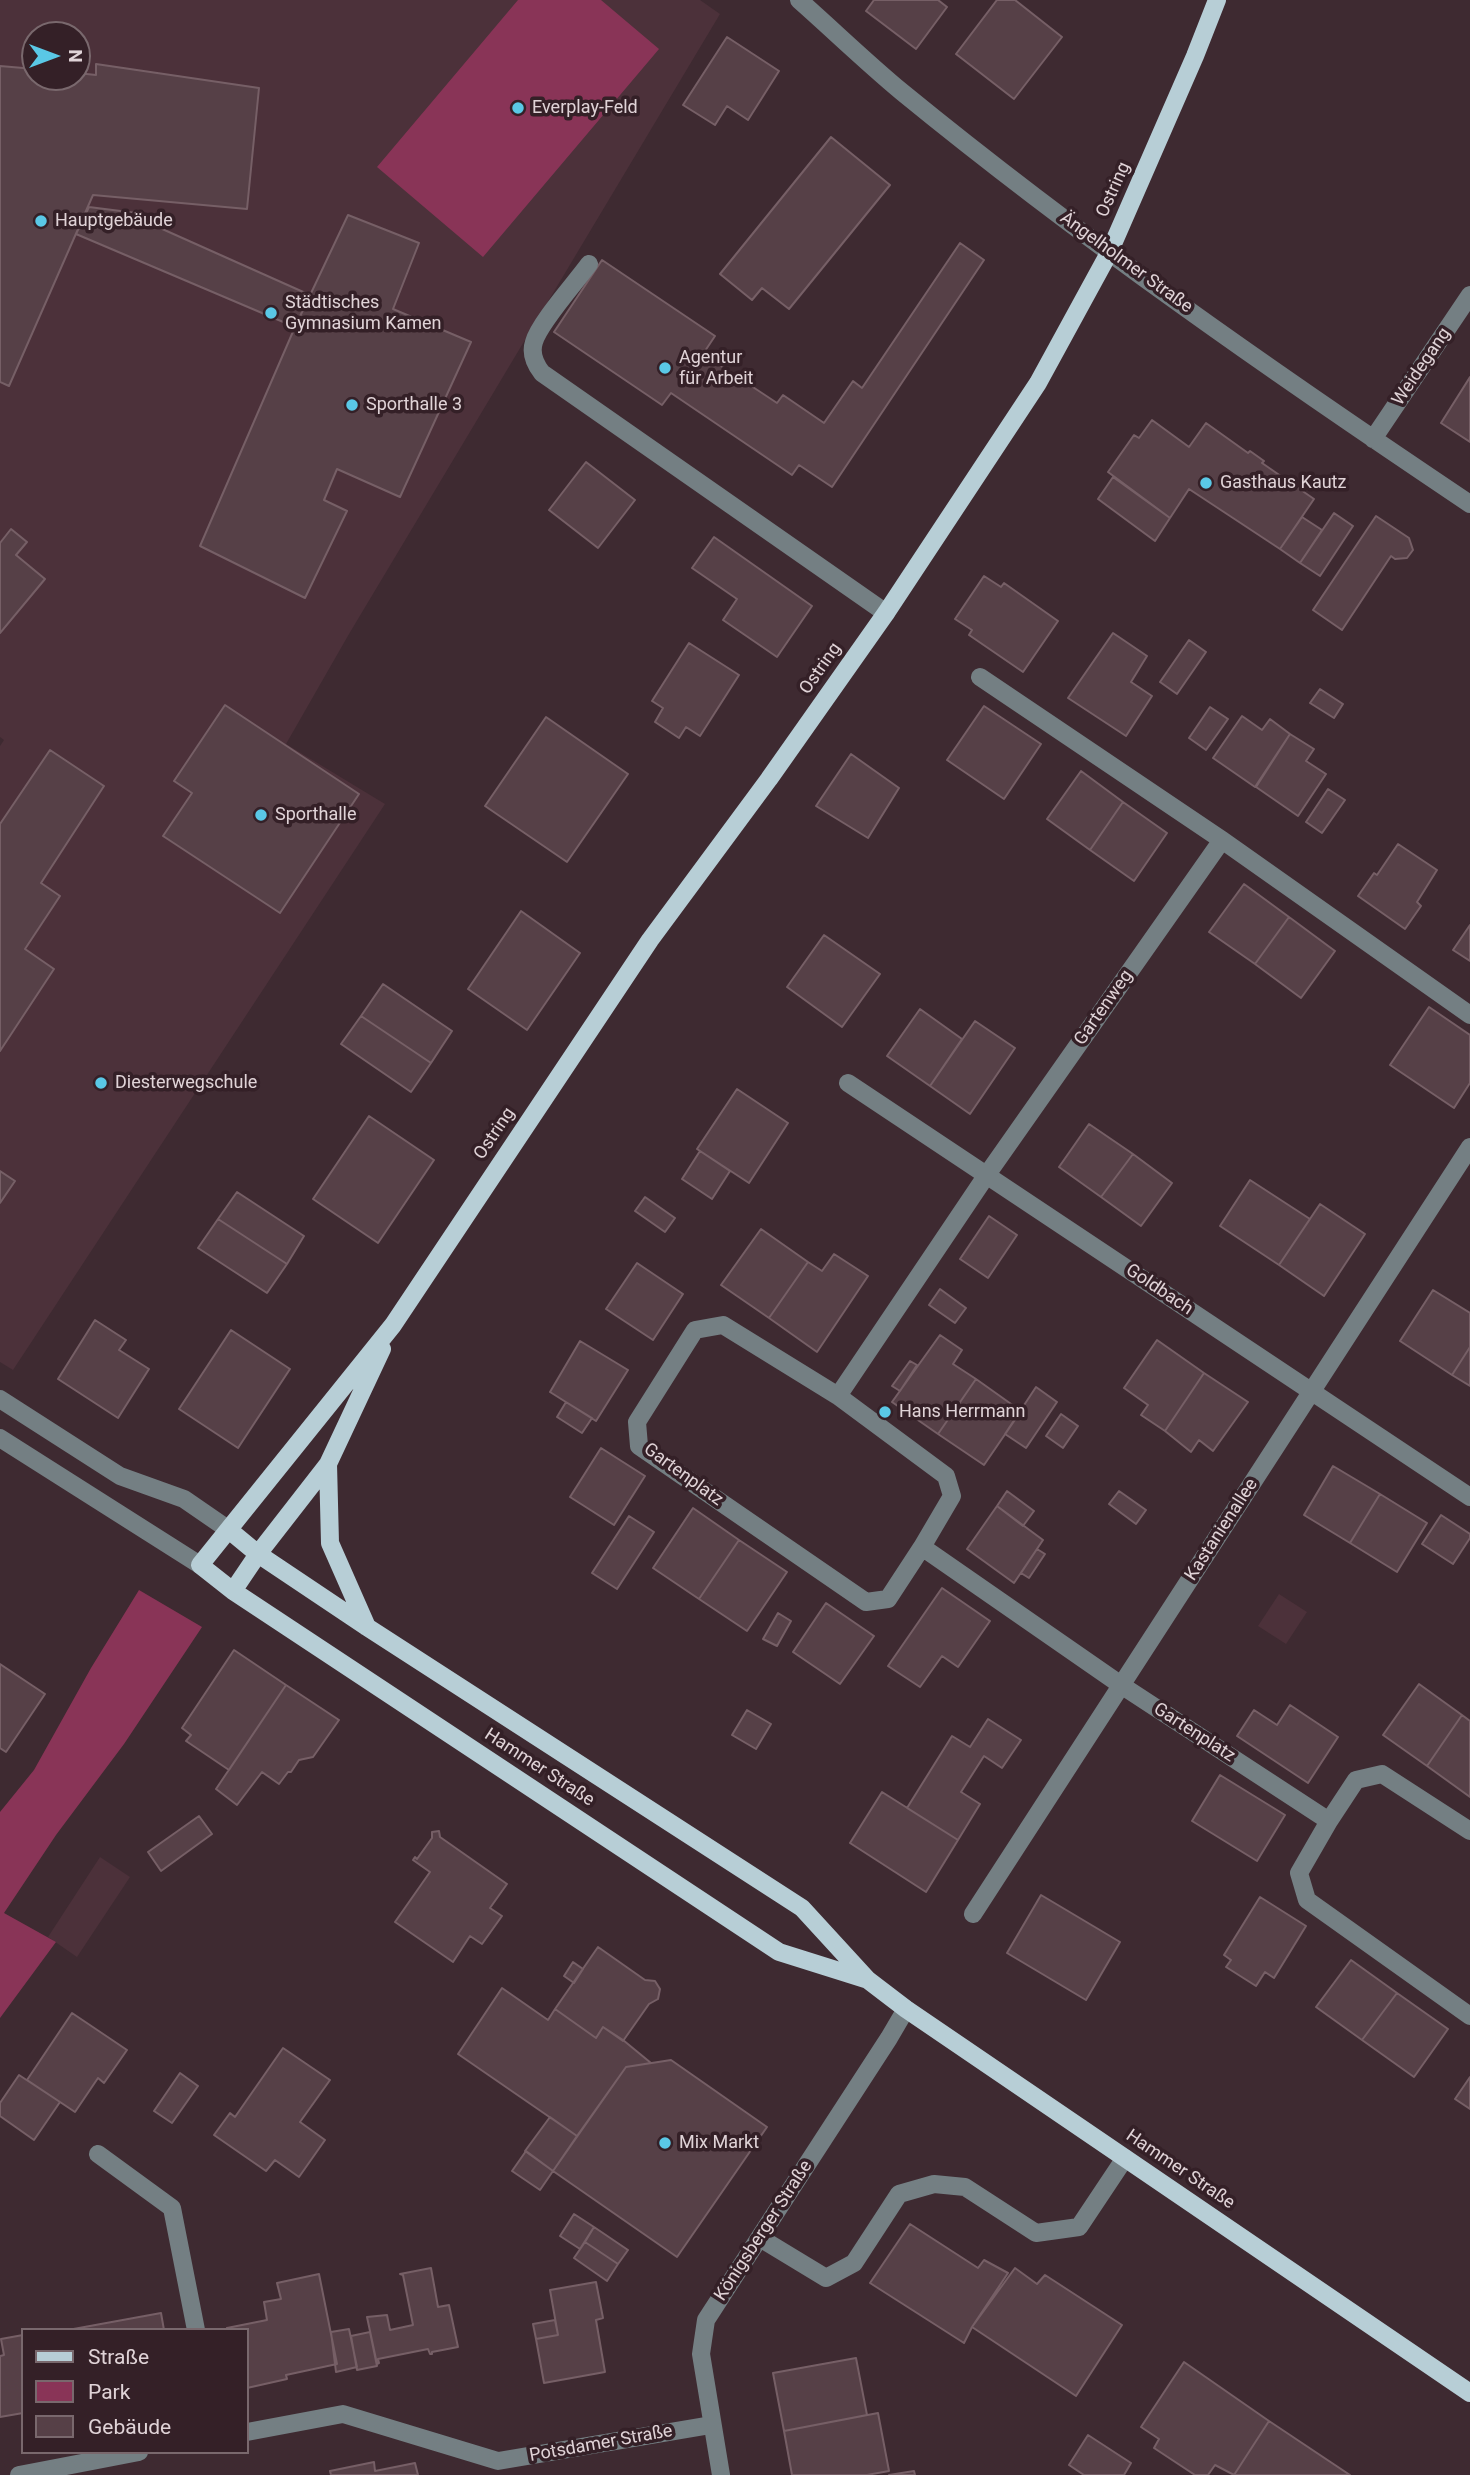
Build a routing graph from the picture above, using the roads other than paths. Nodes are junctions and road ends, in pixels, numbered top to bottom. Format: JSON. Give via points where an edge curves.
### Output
{"nodes":[{"id":1,"x":799,"y":0,"type":"edge"},
{"id":2,"x":1217,"y":0,"type":"edge"},
{"id":3,"x":1109,"y":253,"type":"junction"},
{"id":4,"x":589,"y":264,"type":"dead end"},
{"id":5,"x":1470,"y":295,"type":"edge"},
{"id":6,"x":1373,"y":439,"type":"junction"},
{"id":7,"x":1470,"y":504,"type":"edge"},
{"id":8,"x":886,"y":613,"type":"junction"},
{"id":9,"x":981,"y":677,"type":"dead end"},
{"id":10,"x":1222,"y":840,"type":"junction"},
{"id":11,"x":1470,"y":1015,"type":"edge"},
{"id":12,"x":848,"y":1083,"type":"dead end"},
{"id":13,"x":1470,"y":1147,"type":"edge"},
{"id":14,"x":986,"y":1176,"type":"junction"},
{"id":15,"x":393,"y":1325,"type":"junction"},
{"id":16,"x":1312,"y":1392,"type":"junction"},
{"id":17,"x":838,"y":1396,"type":"junction"},
{"id":18,"x":0,"y":1399,"type":"edge"},
{"id":19,"x":0,"y":1438,"type":"edge"},
{"id":20,"x":328,"y":1464,"type":"junction"},
{"id":21,"x":1470,"y":1497,"type":"edge"},
{"id":22,"x":229,"y":1530,"type":"junction"},
{"id":23,"x":922,"y":1547,"type":"junction"},
{"id":24,"x":258,"y":1554,"type":"junction"},
{"id":25,"x":200,"y":1566,"type":"junction"},
{"id":26,"x":233,"y":1591,"type":"junction"},
{"id":27,"x":367,"y":1627,"type":"junction"},
{"id":28,"x":1121,"y":1685,"type":"junction"},
{"id":29,"x":1329,"y":1821,"type":"junction"},
{"id":30,"x":1470,"y":1831,"type":"edge"},
{"id":31,"x":973,"y":1914,"type":"dead end"},
{"id":32,"x":868,"y":1980,"type":"junction"},
{"id":33,"x":906,"y":2009,"type":"junction"},
{"id":34,"x":1470,"y":2016,"type":"edge"},
{"id":35,"x":98,"y":2154,"type":"dead end"},
{"id":36,"x":1125,"y":2158,"type":"junction"},
{"id":37,"x":760,"y":2238,"type":"junction"},
{"id":38,"x":196,"y":2328,"type":"edge"},
{"id":39,"x":1470,"y":2393,"type":"edge"},
{"id":40,"x":711,"y":2425,"type":"junction"},
{"id":41,"x":248,"y":2432,"type":"edge"},
{"id":42,"x":129,"y":2454,"type":"edge"},
{"id":43,"x":19,"y":2475,"type":"edge"},
{"id":44,"x":721,"y":2475,"type":"edge"}],
"edges":[{"from":1,"to":3,"type":"street","name":"Ängelholmer Straße","via":[[901,92]]},
{"from":2,"to":3,"type":"main road","name":"Ostring"},
{"from":3,"to":6,"type":"street","name":"Ängelholmer Straße"},
{"from":3,"to":8,"type":"main road","name":"Ostring","via":[[1038,383]]},
{"from":4,"to":8,"type":"street","via":[[541,328],[532,354],[536,366]]},
{"from":5,"to":6,"type":"street","name":"Weidegang"},
{"from":6,"to":7,"type":"street","name":"Ängelholmer Straße"},
{"from":8,"to":15,"type":"main road","name":"Ostring","via":[[650,940]]},
{"from":9,"to":10,"type":"street"},
{"from":10,"to":11,"type":"street"},
{"from":10,"to":14,"type":"street","name":"Gartenweg"},
{"from":12,"to":14,"type":"street","name":"Goldbach"},
{"from":13,"to":16,"type":"street","name":"Kastanienallee"},
{"from":14,"to":16,"type":"street","name":"Goldbach"},
{"from":14,"to":17,"type":"street"},
{"from":15,"to":20,"type":"main road","name":"Ostring"},
{"from":15,"to":22,"type":"main road","name":"Ostring"},
{"from":16,"to":21,"type":"street","name":"Goldbach"},
{"from":16,"to":28,"type":"street","name":"Kastanienallee"},
{"from":17,"to":23,"type":"street","name":"Gartenplatz","via":[[946,1476],[952,1496]]},
{"from":17,"to":23,"type":"street","name":"Gartenplatz","via":[[723,1325],[695,1330],[636,1422],[639,1446],[866,1602],[888,1599]]},
{"from":18,"to":22,"type":"street","via":[[120,1476],[184,1499]]},
{"from":19,"to":25,"type":"street","name":"Hammer Straße"},
{"from":20,"to":24,"type":"main road"},
{"from":20,"to":27,"type":"main road","name":"Ostring","via":[[330,1544]]},
{"from":22,"to":24,"type":"main road","name":"Hammer Straße"},
{"from":22,"to":25,"type":"main road"},
{"from":23,"to":28,"type":"street","name":"Gartenplatz"},
{"from":24,"to":26,"type":"main road"},
{"from":24,"to":27,"type":"main road","name":"Hammer Straße"},
{"from":25,"to":26,"type":"main road","name":"Hammer Straße"},
{"from":26,"to":32,"type":"main road","name":"Hammer Straße","via":[[779,1952]]},
{"from":27,"to":32,"type":"main road","name":"Hammer Straße","via":[[802,1908]]},
{"from":28,"to":29,"type":"street","name":"Gartenplatz"},
{"from":28,"to":31,"type":"street","name":"Kastanienallee"},
{"from":29,"to":30,"type":"street","via":[[1356,1780],[1382,1774]]},
{"from":29,"to":34,"type":"street","via":[[1299,1873],[1307,1900]]},
{"from":32,"to":33,"type":"main road","name":"Hammer Straße"},
{"from":33,"to":36,"type":"main road","name":"Hammer Straße"},
{"from":33,"to":37,"type":"street","name":"Königsberger Straße"},
{"from":35,"to":38,"type":"street","via":[[172,2208]]},
{"from":36,"to":37,"type":"street","via":[[1079,2227],[1036,2233],[965,2187],[934,2184],[899,2194],[854,2263],[826,2278]]},
{"from":36,"to":39,"type":"main road","name":"Hammer Straße"},
{"from":37,"to":40,"type":"street","name":"Königsberger Straße","via":[[706,2320],[701,2354]]},
{"from":40,"to":41,"type":"street","name":"Potsdamer Straße","via":[[498,2461],[343,2414]]},
{"from":40,"to":44,"type":"street","name":"Königsberger Straße"},
{"from":42,"to":43,"type":"street"}]}
